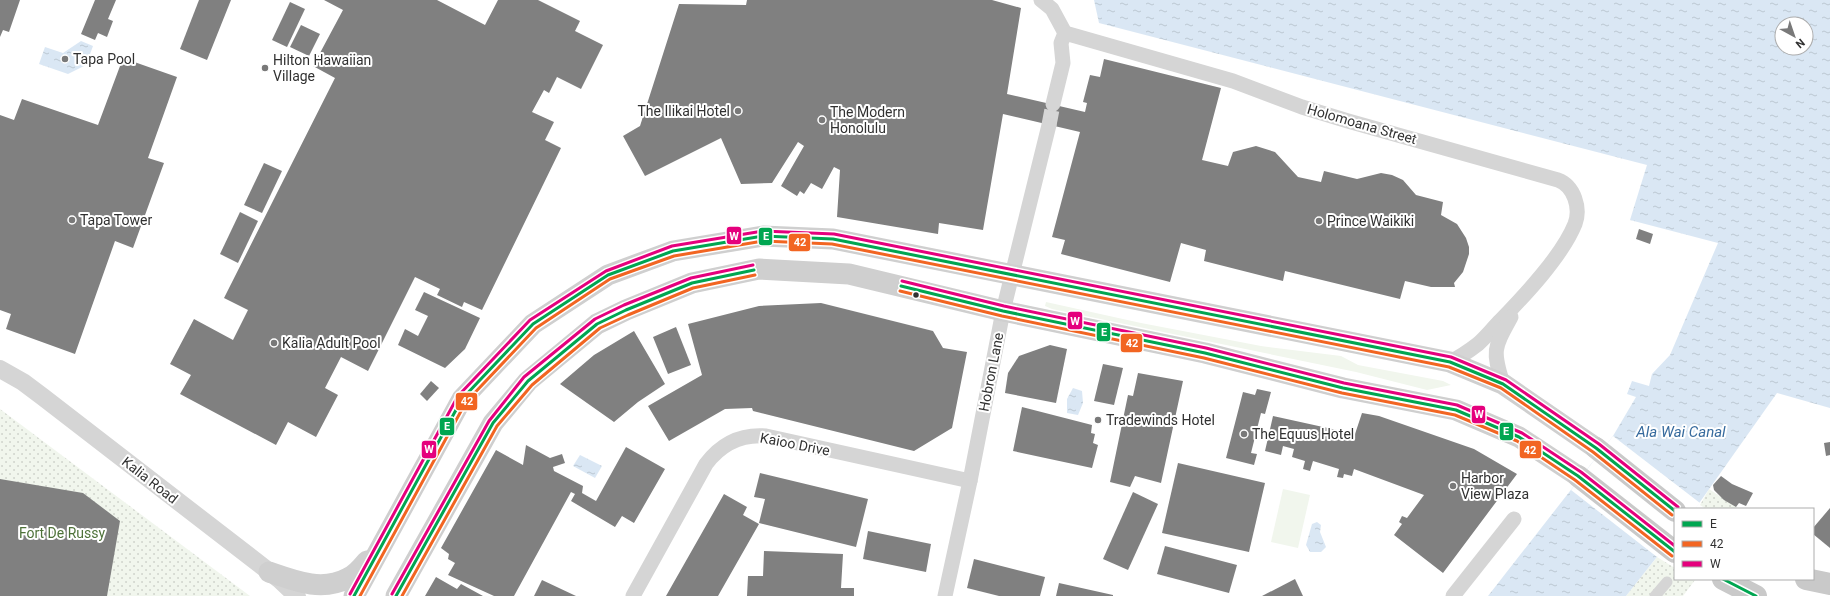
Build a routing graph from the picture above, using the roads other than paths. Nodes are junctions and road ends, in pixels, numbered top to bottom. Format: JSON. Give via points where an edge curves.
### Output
{"nodes":[{"id":1,"x":1041,"y":0,"type":"edge"},
{"id":2,"x":1065,"y":33,"type":"junction"},
{"id":3,"x":1054,"y":104,"type":"tunnel mouth"},
{"id":4,"x":1049,"y":125,"type":"tunnel mouth"},
{"id":5,"x":1012,"y":275,"type":"junction"},
{"id":6,"x":1518,"y":302,"type":"junction"},
{"id":7,"x":1003,"y":311,"type":"junction"},
{"id":8,"x":1450,"y":362,"type":"junction"},
{"id":9,"x":0,"y":369,"type":"edge"},
{"id":10,"x":1503,"y":384,"type":"junction"},
{"id":11,"x":1596,"y":448,"type":"joint"},
{"id":12,"x":1578,"y":476,"type":"joint"},
{"id":13,"x":970,"y":481,"type":"junction"},
{"id":14,"x":1674,"y":510,"type":"edge"},
{"id":15,"x":1514,"y":519,"type":"dead end"},
{"id":16,"x":1674,"y":551,"type":"edge"},
{"id":17,"x":377,"y":553,"type":"junction"},
{"id":18,"x":269,"y":572,"type":"junction"},
{"id":19,"x":1725,"y":580,"type":"edge"},
{"id":20,"x":1811,"y":580,"type":"edge"},
{"id":21,"x":1667,"y":582,"type":"dead end"},
{"id":22,"x":1830,"y":584,"type":"edge"},
{"id":23,"x":297,"y":596,"type":"edge"},
{"id":24,"x":354,"y":596,"type":"edge"},
{"id":25,"x":396,"y":596,"type":"edge"},
{"id":26,"x":633,"y":596,"type":"edge"},
{"id":27,"x":945,"y":596,"type":"edge"},
{"id":28,"x":1453,"y":596,"type":"edge"},
{"id":29,"x":1655,"y":596,"type":"edge"},
{"id":30,"x":1756,"y":596,"type":"edge"}],
"edges":[{"from":1,"to":2,"type":"street","via":[[1052,9]]},
{"from":2,"to":3,"type":"street","via":[[1061,43],[1063,63]]},
{"from":2,"to":6,"type":"street","name":"Holomoana Street","via":[[1233,80],[1302,107],[1348,121],[1563,182],[1570,188],[1575,200],[1575,222],[1562,248]]},
{"from":4,"to":5,"type":"street","name":"Hobron Lane"},
{"from":5,"to":7,"type":"street","name":"Hobron Lane"},
{"from":5,"to":8,"type":"main road"},
{"from":5,"to":17,"type":"main road","via":[[833,239],[762,236],[673,251],[608,275],[533,324],[462,399]]},
{"from":6,"to":8,"type":"street","name":"Holomoana Street","via":[[1478,343]]},
{"from":6,"to":10,"type":"street","name":"Holomoana Street","via":[[1497,343],[1496,361]]},
{"from":7,"to":12,"type":"main road","via":[[1205,353],[1342,388],[1456,410],[1519,437]]},
{"from":7,"to":13,"type":"street","name":"Hobron Lane"},
{"from":7,"to":25,"type":"main road","via":[[849,274],[759,269],[692,283],[626,310],[597,324],[528,381],[505,406],[472,459]]},
{"from":8,"to":10,"type":"main road"},
{"from":9,"to":18,"type":"street","name":"Kalia Road","via":[[43,397]]},
{"from":10,"to":11,"type":"main road"},
{"from":11,"to":14,"type":"main road"},
{"from":12,"to":16,"type":"main road"},
{"from":13,"to":26,"type":"street","name":"Kaioo Drive","via":[[766,436],[739,439],[720,449],[706,464]]},
{"from":13,"to":27,"type":"street","name":"Hobron Lane"},
{"from":15,"to":28,"type":"street"},
{"from":17,"to":18,"type":"main road","via":[[350,578],[331,585],[301,583]]},
{"from":17,"to":24,"type":"main road"},
{"from":18,"to":23,"type":"street","name":"Kalia Road"},
{"from":19,"to":30,"type":"main road"},
{"from":20,"to":22,"type":"main road"},
{"from":21,"to":29,"type":"street"}]}
